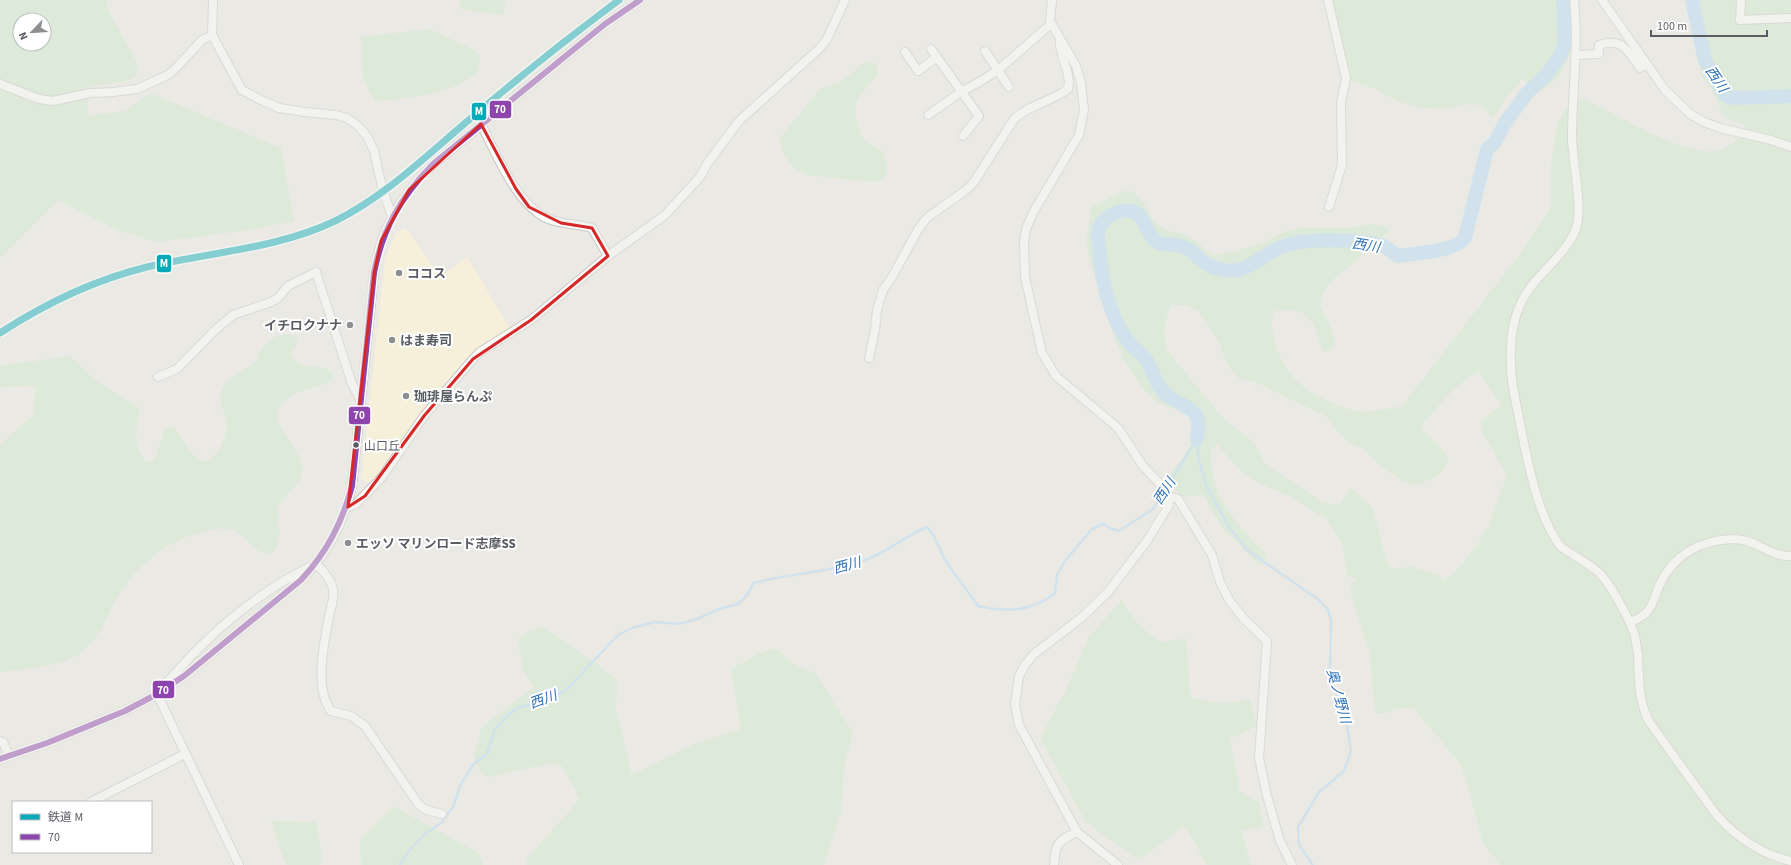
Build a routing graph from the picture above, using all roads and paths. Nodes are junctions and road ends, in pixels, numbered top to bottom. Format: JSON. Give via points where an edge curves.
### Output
{"nodes":[{"id":1,"x":213,"y":0,"type":"edge"},
{"id":2,"x":640,"y":0,"type":"edge"},
{"id":3,"x":845,"y":0,"type":"edge"},
{"id":4,"x":1052,"y":0,"type":"edge"},
{"id":5,"x":1328,"y":0,"type":"edge"},
{"id":6,"x":1574,"y":0,"type":"edge"},
{"id":7,"x":1602,"y":0,"type":"edge"},
{"id":8,"x":1741,"y":0,"type":"edge"},
{"id":9,"x":1791,"y":18,"type":"edge"},
{"id":10,"x":1051,"y":24,"type":"junction"},
{"id":11,"x":212,"y":35,"type":"junction"},
{"id":12,"x":1060,"y":40,"type":"junction"},
{"id":13,"x":931,"y":49,"type":"dead end"},
{"id":14,"x":985,"y":51,"type":"dead end"},
{"id":15,"x":906,"y":52,"type":"dead end"},
{"id":16,"x":1576,"y":55,"type":"junction"},
{"id":17,"x":937,"y":57,"type":"junction"},
{"id":18,"x":1647,"y":64,"type":"junction"},
{"id":19,"x":998,"y":70,"type":"junction"},
{"id":20,"x":0,"y":84,"type":"edge"},
{"id":21,"x":1009,"y":87,"type":"dead end"},
{"id":22,"x":961,"y":92,"type":"junction"},
{"id":23,"x":928,"y":115,"type":"dead end"},
{"id":24,"x":481,"y":124,"type":"junction"},
{"id":25,"x":963,"y":136,"type":"dead end"},
{"id":26,"x":1791,"y":147,"type":"edge"},
{"id":27,"x":1329,"y":208,"type":"dead end"},
{"id":28,"x":392,"y":217,"type":"junction"},
{"id":29,"x":608,"y":256,"type":"junction"},
{"id":30,"x":869,"y":358,"type":"dead end"},
{"id":31,"x":158,"y":377,"type":"dead end"},
{"id":32,"x":361,"y":402,"type":"junction"},
{"id":33,"x":1168,"y":496,"type":"junction"},
{"id":34,"x":348,"y":507,"type":"junction"},
{"id":35,"x":1791,"y":556,"type":"edge"},
{"id":36,"x":316,"y":564,"type":"junction"},
{"id":37,"x":1630,"y":622,"type":"junction"},
{"id":38,"x":157,"y":694,"type":"junction"},
{"id":39,"x":0,"y":741,"type":"edge"},
{"id":40,"x":185,"y":754,"type":"junction"},
{"id":41,"x":9,"y":756,"type":"junction"},
{"id":42,"x":0,"y":759,"type":"edge"},
{"id":43,"x":93,"y":801,"type":"edge"},
{"id":44,"x":442,"y":814,"type":"dead end"},
{"id":45,"x":1078,"y":832,"type":"junction"},
{"id":46,"x":1791,"y":861,"type":"edge"},
{"id":47,"x":239,"y":865,"type":"edge"},
{"id":48,"x":1054,"y":865,"type":"edge"},
{"id":49,"x":1118,"y":865,"type":"edge"},
{"id":50,"x":1292,"y":865,"type":"edge"}],
"edges":[{"from":1,"to":11,"type":"street"},
{"from":2,"to":24,"type":"street","via":[[605,24]]},
{"from":3,"to":29,"type":"street","via":[[827,39],[820,48],[739,121],[700,177],[664,215]]},
{"from":4,"to":10,"type":"street"},
{"from":5,"to":27,"type":"street","via":[[1346,78],[1341,103],[1342,165]]},
{"from":6,"to":16,"type":"street","via":[[1577,25]]},
{"from":7,"to":18,"type":"street"},
{"from":8,"to":9,"type":"street","via":[[1740,20]]},
{"from":10,"to":12,"type":"street"},
{"from":10,"to":19,"type":"street"},
{"from":11,"to":20,"type":"street","via":[[202,40],[168,75],[137,89],[90,93],[53,101],[39,99]]},
{"from":11,"to":28,"type":"street","via":[[240,88],[246,93],[279,108],[336,115],[348,118],[357,125],[367,136],[374,151]]},
{"from":12,"to":30,"type":"street","via":[[1060,49],[1069,78],[1068,89],[1022,112],[1014,120],[974,182],[928,217],[919,228],[883,290]]},
{"from":12,"to":33,"type":"street","via":[[1076,66],[1083,90],[1084,110],[1079,136],[1026,229],[1025,277],[1042,353],[1056,376],[1114,423],[1143,466]]},
{"from":13,"to":17,"type":"street"},
{"from":14,"to":19,"type":"street"},
{"from":15,"to":17,"type":"street","via":[[918,71]]},
{"from":16,"to":18,"type":"street","via":[[1599,54],[1599,45],[1617,42],[1627,50],[1640,68]]},
{"from":16,"to":37,"type":"street","via":[[1572,140],[1578,211],[1576,228],[1560,252],[1527,290],[1521,302],[1515,319],[1510,367],[1527,455],[1537,494],[1552,533],[1561,547],[1598,572],[1606,581]]},
{"from":17,"to":22,"type":"street"},
{"from":18,"to":26,"type":"street","via":[[1677,103],[1697,118],[1720,128]]},
{"from":19,"to":21,"type":"street"},
{"from":19,"to":22,"type":"street"},
{"from":22,"to":23,"type":"street"},
{"from":22,"to":25,"type":"street","via":[[979,116]]},
{"from":24,"to":28,"type":"street","via":[[420,178]]},
{"from":24,"to":29,"type":"street","via":[[516,189],[529,207],[544,217],[561,223],[592,228]]},
{"from":28,"to":32,"type":"street","via":[[381,241],[376,262]]},
{"from":29,"to":34,"type":"street","via":[[531,320],[476,355],[424,416],[382,478],[356,504]]},
{"from":31,"to":32,"type":"street","via":[[177,369],[233,315],[271,302],[288,286],[316,272],[352,384]]},
{"from":32,"to":34,"type":"street"},
{"from":33,"to":45,"type":"street","via":[[1169,505],[1160,521],[1108,592],[1081,618],[1034,654],[1019,676],[1015,704],[1019,725]]},
{"from":33,"to":50,"type":"street","via":[[1178,499],[1212,555],[1220,582],[1229,600],[1267,641],[1259,758],[1280,841]]},
{"from":34,"to":36,"type":"street","via":[[339,528]]},
{"from":35,"to":37,"type":"street","via":[[1780,556],[1742,539],[1701,544],[1692,548],[1674,564],[1660,584],[1649,611]]},
{"from":36,"to":38,"type":"street","via":[[301,580],[184,676]]},
{"from":36,"to":38,"type":"street","via":[[274,586],[242,609],[176,671]]},
{"from":36,"to":44,"type":"street","via":[[323,570],[333,589],[321,678],[328,707],[331,711],[351,716],[366,726],[419,805],[426,810]]},
{"from":37,"to":46,"type":"street","via":[[1635,636],[1641,702],[1650,723],[1726,826],[1772,856]]},
{"from":38,"to":40,"type":"street"},
{"from":38,"to":41,"type":"street","via":[[125,711]]},
{"from":39,"to":41,"type":"street","via":[[3,742]]},
{"from":40,"to":43,"type":"street"},
{"from":40,"to":47,"type":"street"},
{"from":41,"to":42,"type":"street"},
{"from":45,"to":48,"type":"street","via":[[1062,840],[1055,848]]},
{"from":45,"to":49,"type":"street"}]}
